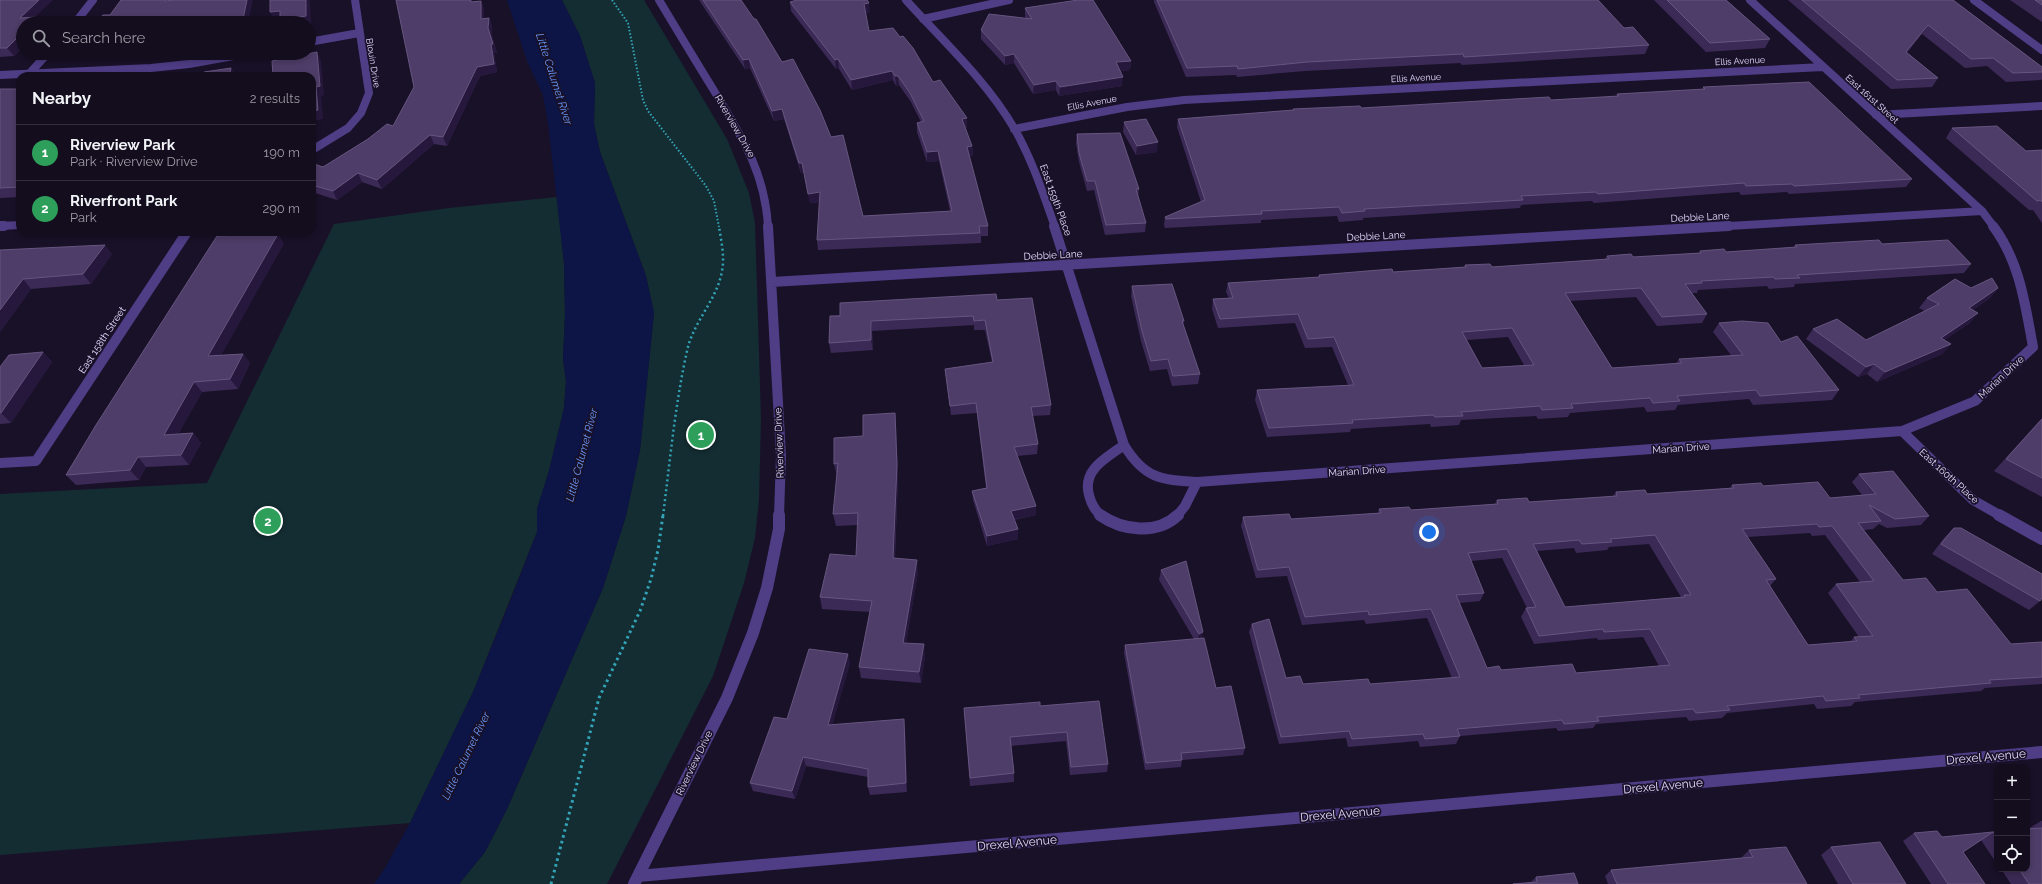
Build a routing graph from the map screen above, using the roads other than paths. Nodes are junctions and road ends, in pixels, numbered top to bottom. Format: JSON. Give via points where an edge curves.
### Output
{"nodes":[{"id":1,"x":93,"y":0,"type":"edge"},
{"id":2,"x":355,"y":0,"type":"edge"},
{"id":3,"x":659,"y":0,"type":"edge"},
{"id":4,"x":906,"y":0,"type":"edge"},
{"id":5,"x":1008,"y":0,"type":"edge"},
{"id":6,"x":1750,"y":0,"type":"edge"},
{"id":7,"x":1974,"y":0,"type":"edge"},
{"id":8,"x":80,"y":16,"type":"edge"},
{"id":9,"x":923,"y":19,"type":"junction"},
{"id":10,"x":359,"y":33,"type":"junction"},
{"id":11,"x":316,"y":41,"type":"edge"},
{"id":12,"x":2042,"y":50,"type":"edge"},
{"id":13,"x":42,"y":60,"type":"edge"},
{"id":14,"x":211,"y":60,"type":"edge"},
{"id":15,"x":1823,"y":67,"type":"junction"},
{"id":16,"x":31,"y":72,"type":"edge"},
{"id":17,"x":66,"y":72,"type":"edge"},
{"id":18,"x":16,"y":74,"type":"edge"},
{"id":19,"x":0,"y":75,"type":"edge"},
{"id":20,"x":2042,"y":106,"type":"edge"},
{"id":21,"x":1876,"y":115,"type":"junction"},
{"id":22,"x":1014,"y":129,"type":"junction"},
{"id":23,"x":316,"y":148,"type":"edge"},
{"id":24,"x":1982,"y":211,"type":"junction"},
{"id":25,"x":16,"y":225,"type":"edge"},
{"id":26,"x":0,"y":226,"type":"edge"},
{"id":27,"x":184,"y":236,"type":"edge"},
{"id":28,"x":1068,"y":265,"type":"junction"},
{"id":29,"x":772,"y":282,"type":"junction"},
{"id":30,"x":2038,"y":348,"type":"edge"},
{"id":31,"x":1902,"y":432,"type":"junction"},
{"id":32,"x":1124,"y":445,"type":"junction"},
{"id":33,"x":0,"y":463,"type":"edge"},
{"id":34,"x":1154,"y":478,"type":"joint"},
{"id":35,"x":1197,"y":482,"type":"junction"},
{"id":36,"x":2042,"y":539,"type":"edge"},
{"id":37,"x":2042,"y":752,"type":"edge"},
{"id":38,"x":636,"y":880,"type":"edge"}],
"edges":[{"from":1,"to":8,"type":"street"},
{"from":2,"to":10,"type":"street","name":"Blouin Drive"},
{"from":3,"to":29,"type":"street","name":"Riverview Drive","via":[[756,165],[767,204]]},
{"from":4,"to":9,"type":"street","name":"East 159th Place"},
{"from":5,"to":9,"type":"street"},
{"from":6,"to":15,"type":"street","name":"East 161st Street"},
{"from":7,"to":12,"type":"street"},
{"from":9,"to":22,"type":"street","name":"East 159th Place","via":[[984,88]]},
{"from":10,"to":11,"type":"street"},
{"from":10,"to":23,"type":"street","name":"Blouin Drive","via":[[369,93],[366,105],[358,119],[344,132]]},
{"from":13,"to":16,"type":"street"},
{"from":14,"to":17,"type":"street","via":[[159,67]]},
{"from":15,"to":21,"type":"street","name":"East 161st Street"},
{"from":15,"to":22,"type":"street","name":"Ellis Avenue","via":[[1184,100],[1127,107]]},
{"from":18,"to":19,"type":"street"},
{"from":20,"to":21,"type":"street"},
{"from":21,"to":24,"type":"street","name":"East 161st Street"},
{"from":22,"to":28,"type":"street","name":"East 159th Place","via":[[1043,194]]},
{"from":24,"to":28,"type":"street","name":"Debbie Lane"},
{"from":24,"to":30,"type":"street","name":"Marian Drive","via":[[2000,235],[2015,263]]},
{"from":25,"to":26,"type":"street"},
{"from":27,"to":33,"type":"street","name":"East 158th Street","via":[[36,460]]},
{"from":28,"to":29,"type":"street","name":"Debbie Lane"},
{"from":28,"to":32,"type":"street","name":"East 159th Place"},
{"from":29,"to":38,"type":"street","name":"Riverview Drive","via":[[780,470],[779,529],[767,588],[753,633],[727,698]]},
{"from":30,"to":31,"type":"street","name":"Marian Drive","via":[[1975,401]]},
{"from":31,"to":35,"type":"street","name":"Marian Drive"},
{"from":31,"to":36,"type":"street","name":"East 160th Place","via":[[1973,500]]},
{"from":32,"to":34,"type":"street","name":"East 159th Place","via":[[1131,457]]},
{"from":32,"to":35,"type":"street","via":[[1093,469],[1087,482],[1088,496],[1104,519],[1120,527],[1158,527],[1175,519],[1184,509]]},
{"from":34,"to":35,"type":"street","name":"Marian Drive"},
{"from":37,"to":38,"type":"street","name":"Drexel Avenue"}]}
